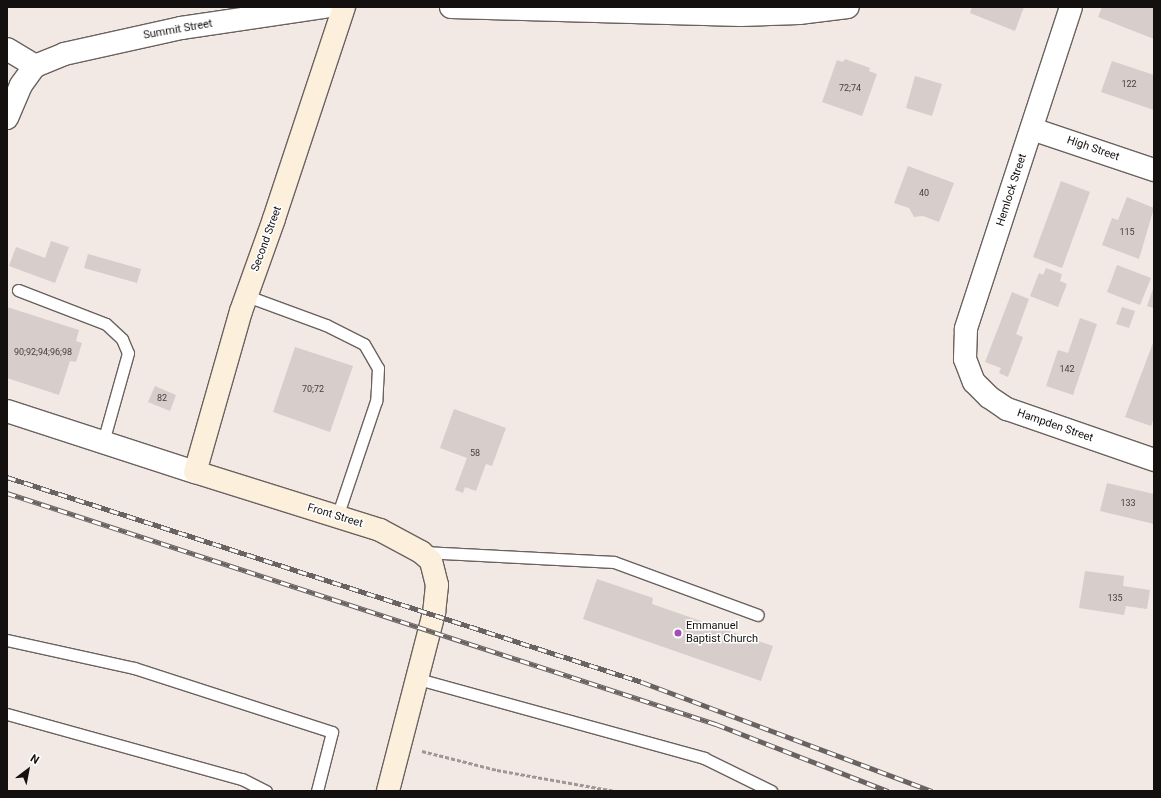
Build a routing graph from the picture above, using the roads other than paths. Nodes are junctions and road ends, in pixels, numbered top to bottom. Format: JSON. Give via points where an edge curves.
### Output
{"nodes":[{"id":1,"x":324,"y":7,"type":"edge"},
{"id":2,"x":344,"y":7,"type":"edge"},
{"id":3,"x":451,"y":7,"type":"edge"},
{"id":4,"x":848,"y":7,"type":"edge"},
{"id":5,"x":1071,"y":7,"type":"edge"},
{"id":6,"x":7,"y":49,"type":"edge"},
{"id":7,"x":35,"y":66,"type":"junction"},
{"id":8,"x":7,"y":118,"type":"edge"},
{"id":9,"x":1032,"y":129,"type":"junction"},
{"id":10,"x":1154,"y":170,"type":"edge"},
{"id":11,"x":18,"y":290,"type":"dead end"},
{"id":12,"x":247,"y":296,"type":"junction"},
{"id":13,"x":969,"y":373,"type":"joint"},
{"id":14,"x":7,"y":411,"type":"edge"},
{"id":15,"x":103,"y":442,"type":"junction"},
{"id":16,"x":1154,"y":460,"type":"edge"},
{"id":17,"x":195,"y":472,"type":"junction"},
{"id":18,"x":337,"y":516,"type":"junction"},
{"id":19,"x":421,"y":552,"type":"junction"},
{"id":20,"x":758,"y":615,"type":"dead end"},
{"id":21,"x":7,"y":640,"type":"edge"},
{"id":22,"x":418,"y":680,"type":"junction"},
{"id":23,"x":7,"y":714,"type":"edge"},
{"id":24,"x":266,"y":791,"type":"edge"},
{"id":25,"x":317,"y":791,"type":"edge"},
{"id":26,"x":388,"y":791,"type":"edge"},
{"id":27,"x":771,"y":791,"type":"edge"}],
"edges":[{"from":1,"to":7,"type":"street","name":"Summit Street","via":[[174,30],[64,54]]},
{"from":2,"to":12,"type":"main road","name":"Second Street"},
{"from":3,"to":4,"type":"street","via":[[741,15],[799,13]]},
{"from":5,"to":9,"type":"street","name":"Hemlock Street"},
{"from":6,"to":7,"type":"street"},
{"from":7,"to":8,"type":"street","via":[[21,85]]},
{"from":9,"to":10,"type":"street","name":"High Street"},
{"from":9,"to":13,"type":"street","name":"Hemlock Street","via":[[966,329],[964,353]]},
{"from":11,"to":15,"type":"lane","via":[[106,324],[122,339],[128,353]]},
{"from":12,"to":17,"type":"main road","name":"Second Street"},
{"from":12,"to":18,"type":"lane","via":[[326,325],[364,344],[378,368],[376,401]]},
{"from":13,"to":16,"type":"street","name":"Hampden Street","via":[[989,398],[1007,409]]},
{"from":14,"to":15,"type":"street","name":"Front Street"},
{"from":15,"to":17,"type":"street","name":"Front Street"},
{"from":17,"to":18,"type":"main road","name":"Front Street"},
{"from":18,"to":19,"type":"main road","name":"Front Street","via":[[380,530]]},
{"from":19,"to":20,"type":"lane","via":[[614,562]]},
{"from":19,"to":22,"type":"main road","name":"Front Street","via":[[431,561],[437,585],[430,631]]},
{"from":21,"to":25,"type":"lane","via":[[134,668],[332,732]]},
{"from":22,"to":26,"type":"main road","name":"Front Street"},
{"from":22,"to":27,"type":"lane","via":[[704,758]]},
{"from":23,"to":24,"type":"lane","via":[[242,778]]}]}
